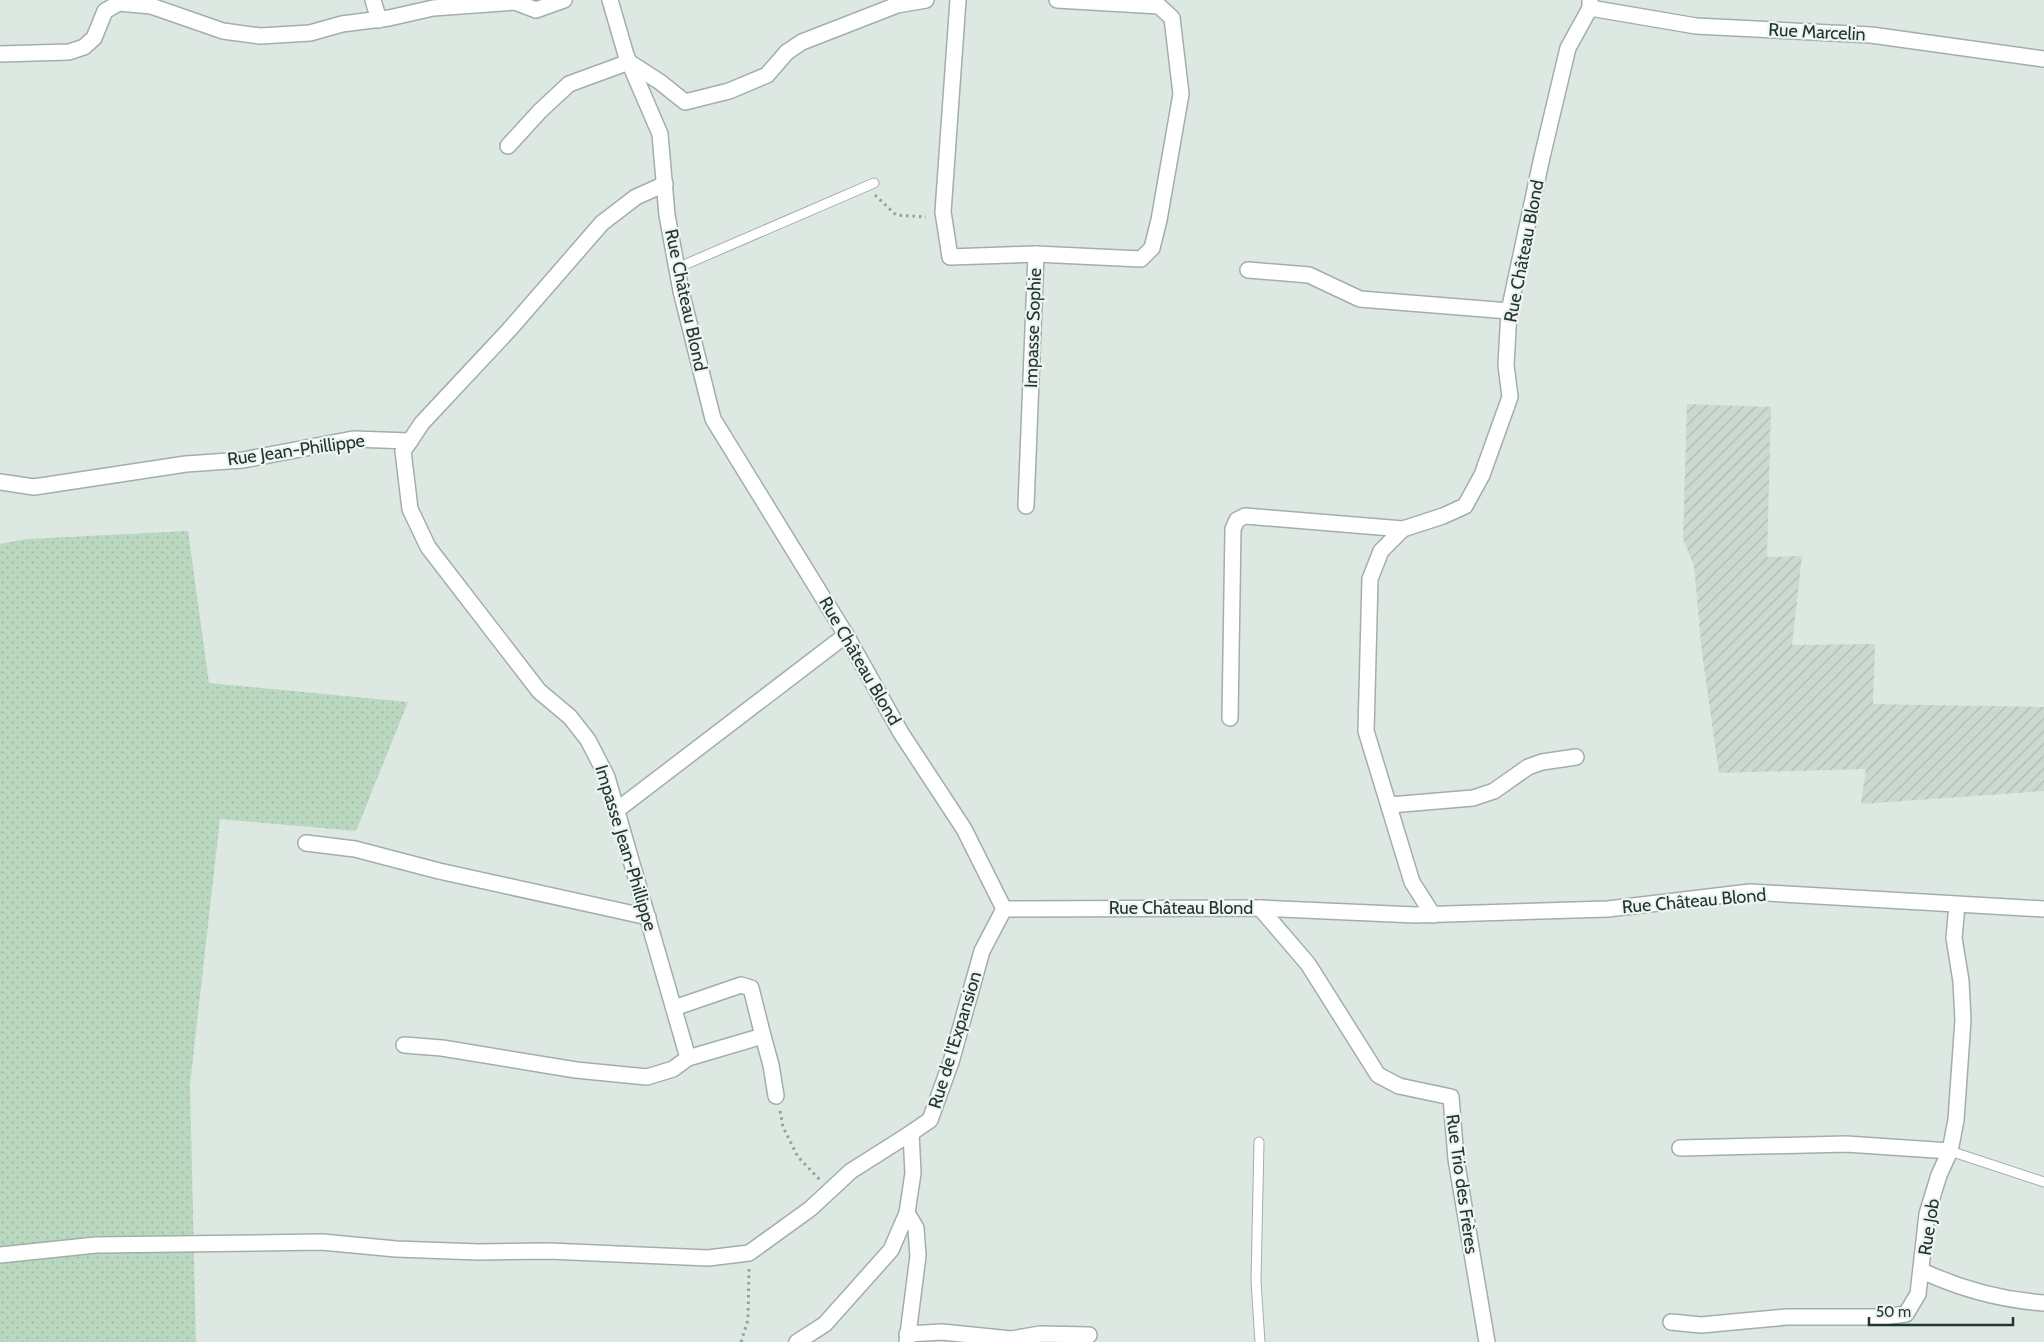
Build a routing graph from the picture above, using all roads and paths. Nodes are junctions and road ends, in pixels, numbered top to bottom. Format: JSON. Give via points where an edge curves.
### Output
{"nodes":[{"id":1,"x":373,"y":0,"type":"edge"},
{"id":2,"x":564,"y":0,"type":"edge"},
{"id":3,"x":610,"y":0,"type":"edge"},
{"id":4,"x":926,"y":0,"type":"edge"},
{"id":5,"x":958,"y":0,"type":"edge"},
{"id":6,"x":1057,"y":0,"type":"edge"},
{"id":7,"x":495,"y":2,"type":"edge"},
{"id":8,"x":1590,"y":4,"type":"edge"},
{"id":9,"x":379,"y":20,"type":"junction"},
{"id":10,"x":0,"y":54,"type":"edge"},
{"id":11,"x":2044,"y":60,"type":"edge"},
{"id":12,"x":629,"y":62,"type":"junction"},
{"id":13,"x":508,"y":146,"type":"dead end"},
{"id":14,"x":665,"y":184,"type":"junction"},
{"id":15,"x":870,"y":184,"type":"joint"},
{"id":16,"x":945,"y":218,"type":"junction"},
{"id":17,"x":1036,"y":254,"type":"junction"},
{"id":18,"x":677,"y":268,"type":"junction"},
{"id":19,"x":1248,"y":270,"type":"dead end"},
{"id":20,"x":1509,"y":312,"type":"junction"},
{"id":21,"x":410,"y":441,"type":"junction"},
{"id":22,"x":0,"y":482,"type":"edge"},
{"id":23,"x":1026,"y":506,"type":"dead end"},
{"id":24,"x":1403,"y":529,"type":"junction"},
{"id":25,"x":846,"y":635,"type":"junction"},
{"id":26,"x":1230,"y":718,"type":"dead end"},
{"id":27,"x":1576,"y":757,"type":"dead end"},
{"id":28,"x":1390,"y":805,"type":"junction"},
{"id":29,"x":617,"y":810,"type":"junction"},
{"id":30,"x":306,"y":843,"type":"dead end"},
{"id":31,"x":1957,"y":905,"type":"junction"},
{"id":32,"x":1260,"y":908,"type":"junction"},
{"id":33,"x":1004,"y":909,"type":"junction"},
{"id":34,"x":2044,"y":909,"type":"edge"},
{"id":35,"x":1433,"y":915,"type":"junction"},
{"id":36,"x":648,"y":917,"type":"junction"},
{"id":37,"x":674,"y":1008,"type":"junction"},
{"id":38,"x":763,"y":1036,"type":"junction"},
{"id":39,"x":404,"y":1045,"type":"dead end"},
{"id":40,"x":688,"y":1058,"type":"junction"},
{"id":41,"x":776,"y":1096,"type":"joint"},
{"id":42,"x":911,"y":1133,"type":"junction"},
{"id":43,"x":1259,"y":1142,"type":"dead end"},
{"id":44,"x":1680,"y":1148,"type":"dead end"},
{"id":45,"x":1950,"y":1151,"type":"junction"},
{"id":46,"x":2044,"y":1182,"type":"edge"},
{"id":47,"x":828,"y":1192,"type":"junction"},
{"id":48,"x":907,"y":1213,"type":"junction"},
{"id":49,"x":749,"y":1253,"type":"junction"},
{"id":50,"x":0,"y":1255,"type":"edge"},
{"id":51,"x":1922,"y":1271,"type":"junction"},
{"id":52,"x":2044,"y":1303,"type":"edge"},
{"id":53,"x":1671,"y":1322,"type":"dead end"},
{"id":54,"x":1089,"y":1334,"type":"dead end"},
{"id":55,"x":907,"y":1338,"type":"edge"},
{"id":56,"x":741,"y":1342,"type":"edge"},
{"id":57,"x":796,"y":1342,"type":"edge"},
{"id":58,"x":1260,"y":1342,"type":"edge"},
{"id":59,"x":1487,"y":1342,"type":"edge"}],
"edges":[{"from":1,"to":9,"type":"street"},
{"from":2,"to":7,"type":"street","via":[[536,10],[515,2]]},
{"from":3,"to":12,"type":"street","name":"Rue Château Blond"},
{"from":4,"to":12,"type":"street","via":[[897,5],[802,42],[787,52],[767,75],[729,91],[685,102]]},
{"from":5,"to":16,"type":"street","name":"Impasse Sophie"},
{"from":6,"to":17,"type":"street","via":[[1159,6],[1172,18],[1180,94],[1152,248],[1141,259]]},
{"from":7,"to":9,"type":"street","via":[[433,8]]},
{"from":8,"to":11,"type":"street","name":"Rue Marcelin","via":[[1696,26],[1871,35]]},
{"from":8,"to":20,"type":"street","name":"Rue Château Blond","via":[[1568,48]]},
{"from":9,"to":10,"type":"street","via":[[342,24],[310,33],[260,36],[223,31],[151,6],[119,3],[105,11],[94,38],[84,47],[70,52]]},
{"from":12,"to":13,"type":"street","via":[[570,84]]},
{"from":12,"to":14,"type":"street","name":"Rue Château Blond","via":[[660,134]]},
{"from":14,"to":18,"type":"street","name":"Rue Château Blond"},
{"from":14,"to":21,"type":"street","via":[[636,197],[602,223],[422,423]]},
{"from":15,"to":16,"type":"path","via":[[896,215]]},
{"from":15,"to":18,"type":"lane"},
{"from":16,"to":17,"type":"street","name":"Impasse Sophie","via":[[950,257]]},
{"from":17,"to":23,"type":"street","name":"Impasse Sophie"},
{"from":18,"to":25,"type":"street","name":"Rue Château Blond","via":[[713,418]]},
{"from":19,"to":20,"type":"street","via":[[1309,275],[1360,299]]},
{"from":20,"to":24,"type":"street","name":"Rue Château Blond","via":[[1506,365],[1510,397],[1482,475],[1465,506]]},
{"from":21,"to":22,"type":"street","name":"Rue Jean-Phillippe","via":[[353,439],[243,460],[186,464],[34,487]]},
{"from":21,"to":29,"type":"street","name":"Impasse Jean-Phillippe","via":[[403,451],[410,509],[428,547],[539,691],[570,717],[588,740],[607,777]]},
{"from":24,"to":26,"type":"street","via":[[1276,517],[1245,516],[1237,520],[1233,529]]},
{"from":24,"to":28,"type":"street","name":"Rue Château Blond","via":[[1381,551],[1370,579],[1366,731]]},
{"from":25,"to":29,"type":"street"},
{"from":25,"to":33,"type":"street","name":"Rue Château Blond","via":[[901,734],[964,829]]},
{"from":27,"to":28,"type":"street","via":[[1528,767],[1494,791],[1473,798]]},
{"from":28,"to":35,"type":"street","name":"Rue Château Blond","via":[[1412,882]]},
{"from":29,"to":36,"type":"street","name":"Impasse Jean-Phillippe"},
{"from":30,"to":36,"type":"street","via":[[355,849]]},
{"from":31,"to":34,"type":"street","name":"Rue Château Blond"},
{"from":31,"to":35,"type":"street","name":"Rue Château Blond","via":[[1750,892],[1608,909]]},
{"from":31,"to":45,"type":"street","name":"Rue Job","via":[[1954,938],[1963,1020],[1956,1120]]},
{"from":32,"to":33,"type":"street","name":"Rue Château Blond"},
{"from":32,"to":35,"type":"street","name":"Rue Château Blond"},
{"from":32,"to":59,"type":"street","name":"Rue Trio des Frères","via":[[1308,964],[1378,1075],[1399,1086],[1451,1097],[1456,1159]]},
{"from":33,"to":42,"type":"street","name":"Rue de l'Expansion","via":[[982,951],[951,1062],[930,1120]]},
{"from":36,"to":37,"type":"street","name":"Impasse Jean-Phillippe"},
{"from":37,"to":38,"type":"street","via":[[741,985],[751,988]]},
{"from":37,"to":40,"type":"street","name":"Impasse Jean-Phillippe"},
{"from":38,"to":40,"type":"street"},
{"from":38,"to":41,"type":"street"},
{"from":39,"to":40,"type":"street","via":[[647,1077],[673,1069]]},
{"from":41,"to":47,"type":"path","via":[[783,1127],[798,1157]]},
{"from":42,"to":47,"type":"street","name":"Rue de l'Expansion","via":[[851,1171]]},
{"from":42,"to":48,"type":"street","via":[[913,1173]]},
{"from":43,"to":58,"type":"lane","via":[[1256,1281]]},
{"from":44,"to":45,"type":"street","via":[[1846,1144]]},
{"from":45,"to":46,"type":"lane"},
{"from":45,"to":51,"type":"street","name":"Rue Job","via":[[1927,1214]]},
{"from":47,"to":49,"type":"street","name":"Rue de l'Expansion"},
{"from":48,"to":55,"type":"street","via":[[916,1228],[918,1256]]},
{"from":48,"to":57,"type":"street","via":[[892,1250],[825,1324]]},
{"from":49,"to":50,"type":"street","via":[[708,1258],[549,1251],[396,1250],[322,1242],[96,1245]]},
{"from":49,"to":56,"type":"path","via":[[748,1320]]},
{"from":51,"to":52,"type":"street","via":[[1952,1285],[1994,1296]]},
{"from":51,"to":53,"type":"street","name":"Rue Job","via":[[1918,1294],[1906,1314],[1787,1317],[1701,1325]]},
{"from":54,"to":55,"type":"street","via":[[1040,1334],[1011,1339],[942,1332]]}]}
